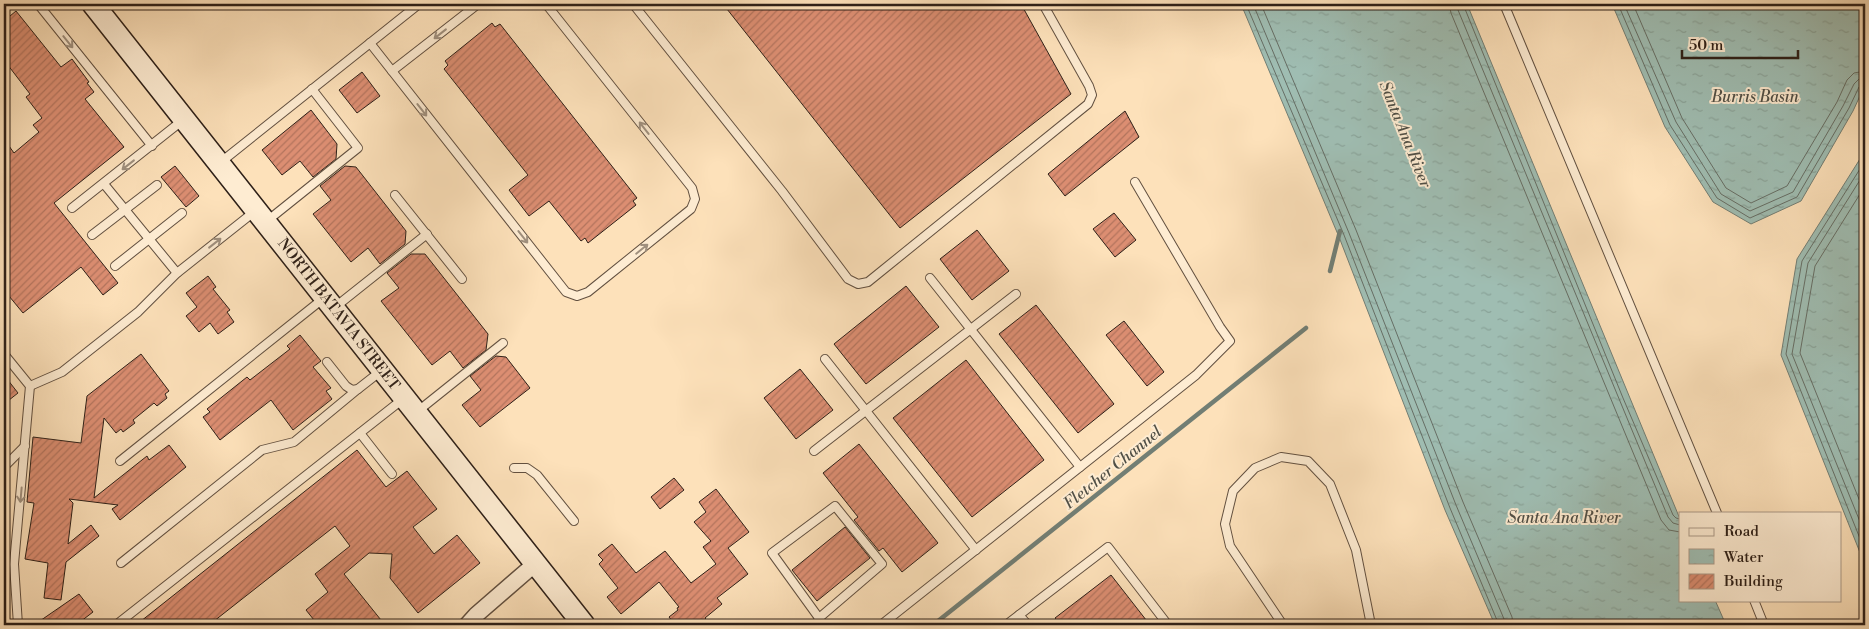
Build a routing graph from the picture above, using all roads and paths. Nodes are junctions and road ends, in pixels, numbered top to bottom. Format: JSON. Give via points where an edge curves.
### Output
{"nodes":[{"id":1,"x":38,"y":4,"type":"edge"},
{"id":2,"x":93,"y":4,"type":"edge"},
{"id":3,"x":419,"y":4,"type":"edge"},
{"id":4,"x":478,"y":4,"type":"edge"},
{"id":5,"x":546,"y":4,"type":"edge"},
{"id":6,"x":633,"y":4,"type":"edge"},
{"id":7,"x":1043,"y":4,"type":"edge"},
{"id":8,"x":1504,"y":4,"type":"edge"},
{"id":9,"x":370,"y":43,"type":"junction"},
{"id":10,"x":392,"y":71,"type":"junction"},
{"id":11,"x":312,"y":89,"type":"junction"},
{"id":12,"x":184,"y":119,"type":"junction"},
{"id":13,"x":152,"y":146,"type":"junction"},
{"id":14,"x":219,"y":163,"type":"junction"},
{"id":15,"x":1135,"y":182,"type":"dead end"},
{"id":16,"x":104,"y":184,"type":"junction"},
{"id":17,"x":157,"y":185,"type":"dead end"},
{"id":18,"x":395,"y":195,"type":"dead end"},
{"id":19,"x":72,"y":208,"type":"dead end"},
{"id":20,"x":125,"y":210,"type":"junction"},
{"id":21,"x":182,"y":213,"type":"dead end"},
{"id":22,"x":261,"y":216,"type":"junction"},
{"id":23,"x":427,"y":234,"type":"junction"},
{"id":24,"x":92,"y":235,"type":"dead end"},
{"id":25,"x":149,"y":238,"type":"junction"},
{"id":26,"x":115,"y":266,"type":"dead end"},
{"id":27,"x":177,"y":273,"type":"junction"},
{"id":28,"x":930,"y":278,"type":"dead end"},
{"id":29,"x":462,"y":279,"type":"dead end"},
{"id":30,"x":1016,"y":294,"type":"dead end"},
{"id":31,"x":330,"y":303,"type":"junction"},
{"id":32,"x":971,"y":328,"type":"junction"},
{"id":33,"x":503,"y":343,"type":"dead end"},
{"id":34,"x":4,"y":354,"type":"edge"},
{"id":35,"x":825,"y":359,"type":"dead end"},
{"id":36,"x":327,"y":362,"type":"dead end"},
{"id":37,"x":383,"y":370,"type":"junction"},
{"id":38,"x":30,"y":386,"type":"junction"},
{"id":39,"x":358,"y":389,"type":"junction"},
{"id":40,"x":410,"y":405,"type":"junction"},
{"id":41,"x":865,"y":411,"type":"junction"},
{"id":42,"x":360,"y":433,"type":"junction"},
{"id":43,"x":25,"y":446,"type":"junction"},
{"id":44,"x":814,"y":451,"type":"dead end"},
{"id":45,"x":120,"y":461,"type":"dead end"},
{"id":46,"x":4,"y":467,"type":"edge"},
{"id":47,"x":1080,"y":467,"type":"junction"},
{"id":48,"x":514,"y":468,"type":"dead end"},
{"id":49,"x":392,"y":474,"type":"dead end"},
{"id":50,"x":1717,"y":512,"type":"edge"},
{"id":51,"x":574,"y":521,"type":"dead end"},
{"id":52,"x":976,"y":550,"type":"junction"},
{"id":53,"x":121,"y":563,"type":"dead end"},
{"id":54,"x":536,"y":564,"type":"junction"},
{"id":55,"x":1755,"y":602,"type":"edge"},
{"id":56,"x":1020,"y":615,"type":"junction"},
{"id":57,"x":817,"y":622,"type":"edge"},
{"id":58,"x":18,"y":625,"type":"edge"},
{"id":59,"x":116,"y":625,"type":"edge"},
{"id":60,"x":467,"y":625,"type":"edge"},
{"id":61,"x":584,"y":625,"type":"edge"},
{"id":62,"x":881,"y":625,"type":"edge"},
{"id":63,"x":1006,"y":625,"type":"edge"},
{"id":64,"x":1028,"y":625,"type":"edge"},
{"id":65,"x":1168,"y":625,"type":"edge"},
{"id":66,"x":1283,"y":625,"type":"edge"},
{"id":67,"x":1371,"y":625,"type":"edge"},
{"id":68,"x":1764,"y":625,"type":"edge"}],
"edges":[{"from":1,"to":13,"type":"lane","one_way":true},
{"from":2,"to":12,"type":"main road","name":"NORTH BATAVIA STREET"},
{"from":3,"to":9,"type":"lane"},
{"from":4,"to":10,"type":"lane","one_way":true},
{"from":10,"to":5,"type":"lane","one_way":true,"via":[[566,292],[577,296],[588,292],[691,209],[695,199],[692,188]]},
{"from":6,"to":7,"type":"lane","via":[[848,279],[858,284],[868,282],[1088,104],[1092,95],[1089,86]]},
{"from":8,"to":50,"type":"lane"},
{"from":9,"to":10,"type":"lane"},
{"from":9,"to":11,"type":"lane"},
{"from":11,"to":14,"type":"lane"},
{"from":11,"to":22,"type":"lane","via":[[358,148]]},
{"from":12,"to":13,"type":"lane"},
{"from":12,"to":14,"type":"main road","name":"NORTH BATAVIA STREET"},
{"from":13,"to":16,"type":"lane","one_way":true},
{"from":14,"to":22,"type":"main road","name":"NORTH BATAVIA STREET"},
{"from":15,"to":47,"type":"lane","via":[[1230,340],[1196,375]]},
{"from":16,"to":19,"type":"lane"},
{"from":16,"to":20,"type":"lane"},
{"from":17,"to":20,"type":"lane"},
{"from":18,"to":23,"type":"lane"},
{"from":20,"to":24,"type":"lane"},
{"from":20,"to":25,"type":"lane"},
{"from":21,"to":25,"type":"lane"},
{"from":27,"to":22,"type":"lane","one_way":true},
{"from":22,"to":31,"type":"main road","name":"NORTH BATAVIA STREET"},
{"from":23,"to":29,"type":"lane"},
{"from":23,"to":31,"type":"lane"},
{"from":25,"to":26,"type":"lane"},
{"from":25,"to":27,"type":"lane"},
{"from":27,"to":38,"type":"lane","via":[[138,312],[62,372]]},
{"from":28,"to":32,"type":"lane"},
{"from":30,"to":32,"type":"lane"},
{"from":31,"to":37,"type":"main road","name":"NORTH BATAVIA STREET"},
{"from":31,"to":45,"type":"lane"},
{"from":32,"to":41,"type":"lane"},
{"from":32,"to":47,"type":"lane"},
{"from":33,"to":40,"type":"lane"},
{"from":34,"to":38,"type":"lane"},
{"from":35,"to":41,"type":"lane"},
{"from":36,"to":39,"type":"lane","via":[[346,386]]},
{"from":37,"to":39,"type":"lane"},
{"from":37,"to":40,"type":"main road","name":"NORTH BATAVIA STREET"},
{"from":38,"to":43,"type":"lane"},
{"from":39,"to":53,"type":"lane","via":[[294,442],[262,450]]},
{"from":40,"to":42,"type":"lane"},
{"from":40,"to":54,"type":"main road","name":"NORTH BATAVIA STREET"},
{"from":41,"to":44,"type":"lane"},
{"from":41,"to":52,"type":"lane"},
{"from":42,"to":49,"type":"lane"},
{"from":42,"to":59,"type":"lane"},
{"from":43,"to":46,"type":"lane"},
{"from":43,"to":58,"type":"lane","one_way":true,"via":[[14,564]]},
{"from":47,"to":52,"type":"lane"},
{"from":48,"to":51,"type":"lane","via":[[527,468],[537,476]]},
{"from":52,"to":62,"type":"lane"},
{"from":54,"to":60,"type":"street"},
{"from":54,"to":61,"type":"main road","name":"NORTH BATAVIA STREET"},
{"from":55,"to":68,"type":"lane"},
{"from":56,"to":63,"type":"lane"},
{"from":56,"to":64,"type":"lane"},
{"from":56,"to":65,"type":"lane","via":[[1108,547]]},
{"from":57,"to":57,"type":"lane","via":[[882,564],[835,506],[772,554]]},
{"from":66,"to":67,"type":"lane","via":[[1230,546],[1225,524],[1233,491],[1255,468],[1281,457],[1308,461],[1330,484],[1356,550]]}]}
